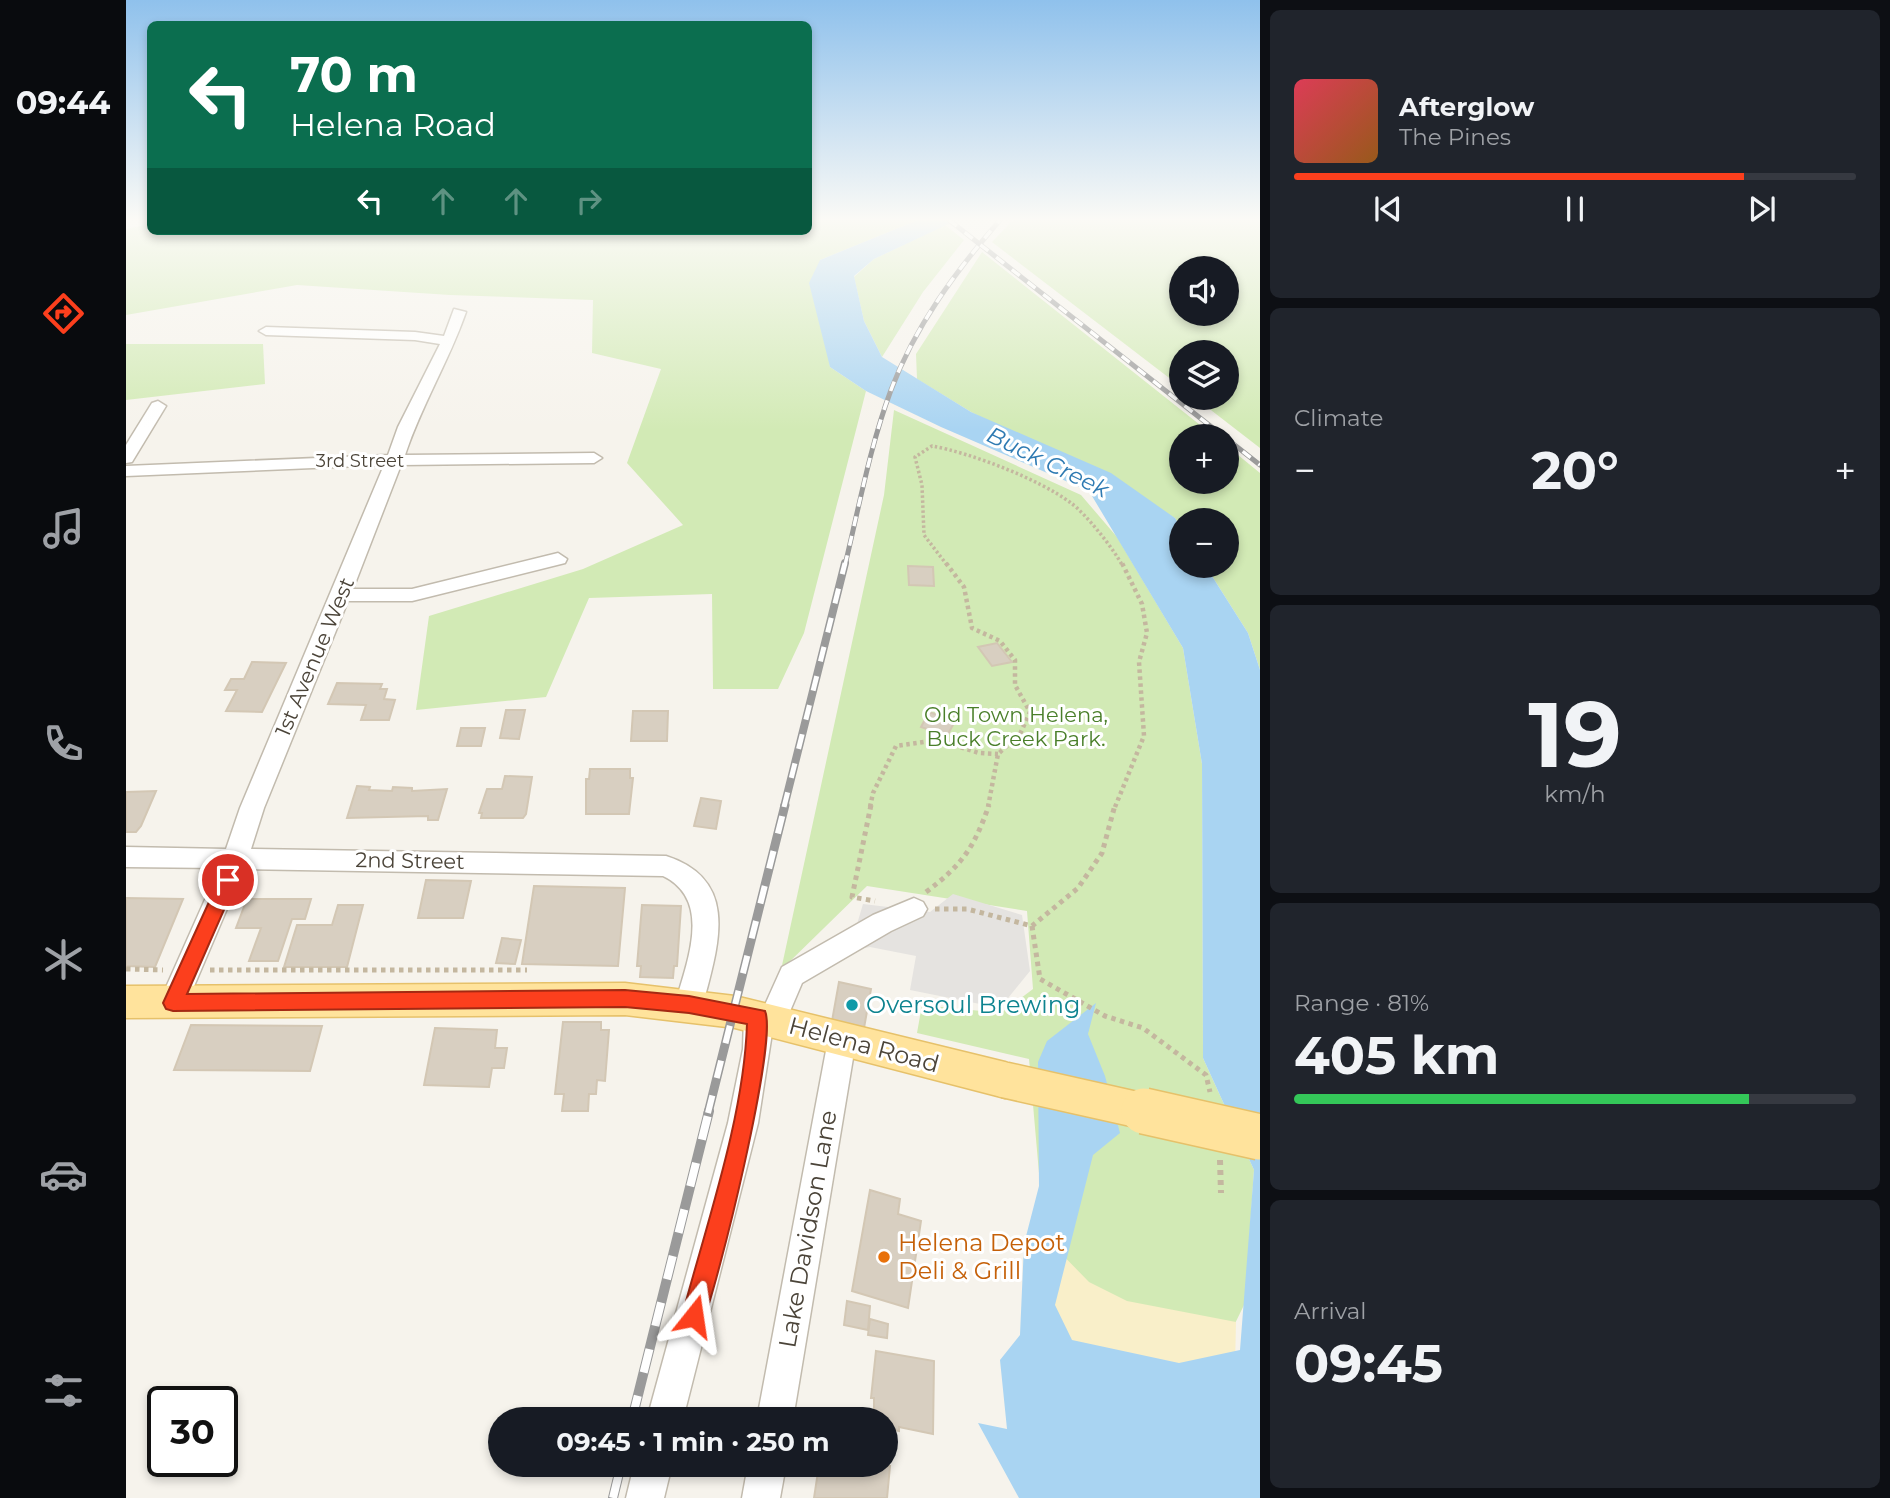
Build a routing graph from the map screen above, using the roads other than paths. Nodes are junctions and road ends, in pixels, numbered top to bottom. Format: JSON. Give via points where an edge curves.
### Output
{"nodes":[{"id":1,"x":459,"y":313,"type":"dead end"},
{"id":2,"x":266,"y":331,"type":"dead end"},
{"id":3,"x":449,"y":341,"type":"junction"},
{"id":4,"x":158,"y":406,"type":"dead end"},
{"id":5,"x":126,"y":458,"type":"edge"},
{"id":6,"x":594,"y":458,"type":"dead end"},
{"id":7,"x":395,"y":461,"type":"junction"},
{"id":8,"x":126,"y":471,"type":"edge"},
{"id":9,"x":558,"y":559,"type":"dead end"},
{"id":10,"x":341,"y":595,"type":"junction"},
{"id":11,"x":126,"y":858,"type":"edge"},
{"id":12,"x":234,"y":859,"type":"junction"},
{"id":13,"x":914,"y":909,"type":"road end"},
{"id":14,"x":180,"y":986,"type":"junction"},
{"id":15,"x":126,"y":1002,"type":"edge"},
{"id":16,"x":689,"y":1004,"type":"junction"},
{"id":17,"x":765,"y":1019,"type":"junction"},
{"id":18,"x":842,"y":1040,"type":"junction"},
{"id":19,"x":1260,"y":1137,"type":"edge"},
{"id":20,"x":669,"y":1407,"type":"edge"},
{"id":21,"x":777,"y":1407,"type":"edge"},
{"id":22,"x":650,"y":1477,"type":"edge"},
{"id":23,"x":765,"y":1477,"type":"edge"},
{"id":24,"x":645,"y":1498,"type":"edge"},
{"id":25,"x":761,"y":1498,"type":"edge"}],
"edges":[{"from":1,"to":3,"type":"street","name":"1st Avenue West"},
{"from":2,"to":3,"type":"lane"},
{"from":3,"to":7,"type":"street","name":"1st Avenue West","via":[[419,398]]},
{"from":4,"to":5,"type":"street"},
{"from":6,"to":7,"type":"street","name":"3rd Street"},
{"from":7,"to":8,"type":"street","name":"3rd Street"},
{"from":7,"to":10,"type":"street","name":"1st Avenue West"},
{"from":9,"to":10,"type":"street","via":[[412,595]]},
{"from":10,"to":12,"type":"street","name":"1st Avenue West"},
{"from":11,"to":12,"type":"street","name":"2nd Street"},
{"from":12,"to":14,"type":"street","name":"1st Avenue West"},
{"from":12,"to":16,"type":"street","name":"2nd Street","via":[[650,864],[680,870],[692,877],[702,895],[706,919]]},
{"from":13,"to":17,"type":"street","via":[[792,975]]},
{"from":14,"to":15,"type":"main road","name":"Helena Road"},
{"from":14,"to":16,"type":"main road","name":"Helena Road"},
{"from":16,"to":17,"type":"main road","name":"Helena Road"},
{"from":17,"to":18,"type":"main road","name":"Helena Road"},
{"from":17,"to":20,"type":"street","via":[[743,1123]]},
{"from":18,"to":19,"type":"main road","name":"Helena Road","bridge":true},
{"from":18,"to":21,"type":"street","name":"Lake Davidson Lane"},
{"from":22,"to":24,"type":"street"},
{"from":23,"to":25,"type":"street"}]}
